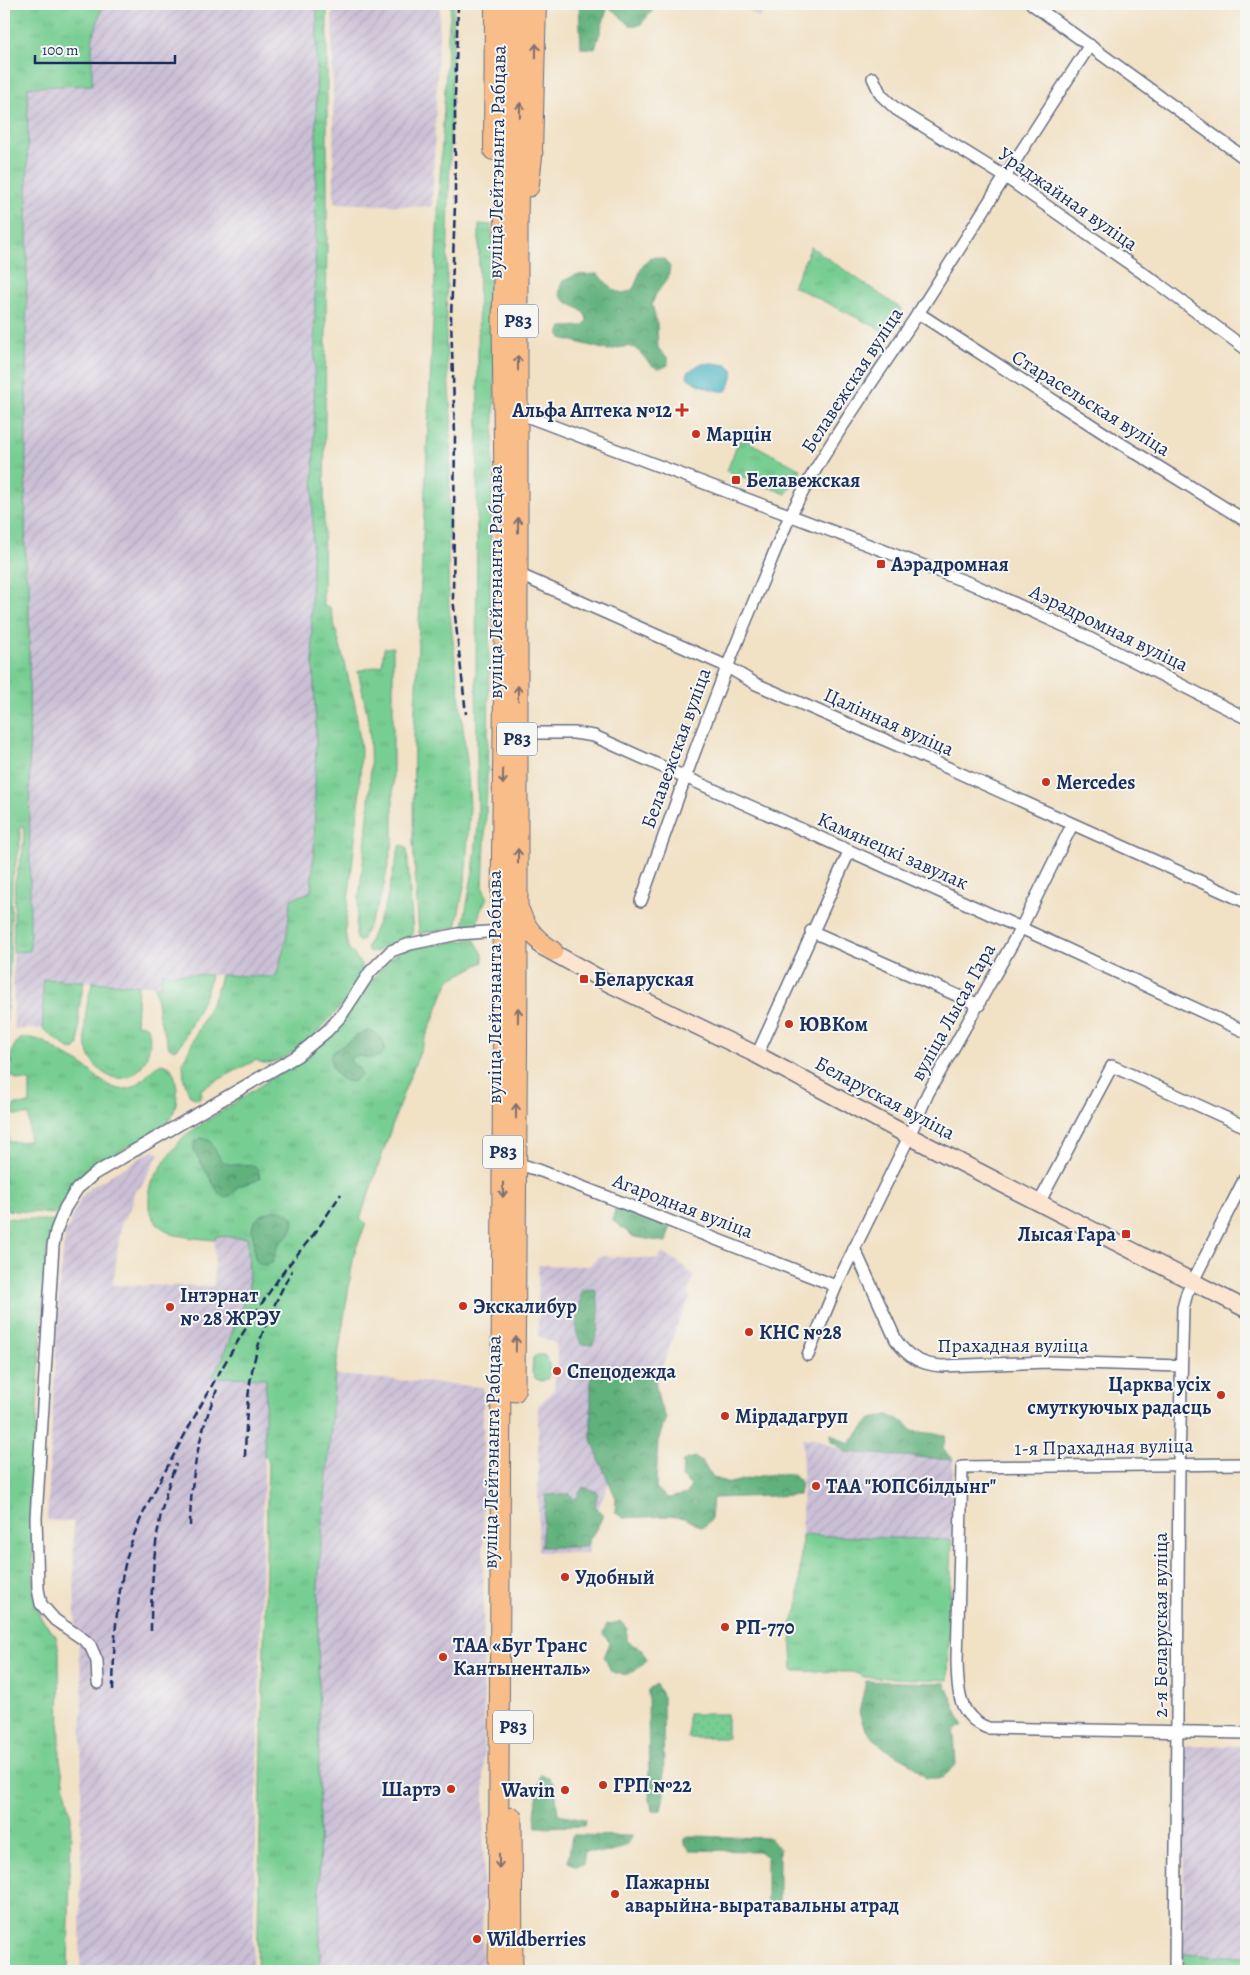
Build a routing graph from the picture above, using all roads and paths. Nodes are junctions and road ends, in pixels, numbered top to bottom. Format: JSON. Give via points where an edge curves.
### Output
{"nodes":[{"id":1,"x":494,"y":4,"type":"edge"},
{"id":2,"x":508,"y":4,"type":"edge"},
{"id":3,"x":521,"y":4,"type":"edge"},
{"id":4,"x":537,"y":4,"type":"edge"},
{"id":5,"x":1032,"y":4,"type":"edge"},
{"id":6,"x":1090,"y":45,"type":"junction"},
{"id":7,"x":873,"y":78,"type":"dead end"},
{"id":8,"x":513,"y":155,"type":"junction"},
{"id":9,"x":1246,"y":160,"type":"edge"},
{"id":10,"x":1004,"y":176,"type":"junction"},
{"id":11,"x":918,"y":313,"type":"junction"},
{"id":12,"x":1246,"y":348,"type":"edge"},
{"id":13,"x":511,"y":410,"type":"junction"},
{"id":14,"x":791,"y":515,"type":"junction"},
{"id":15,"x":1246,"y":521,"type":"edge"},
{"id":16,"x":518,"y":574,"type":"junction"},
{"id":17,"x":726,"y":666,"type":"junction"},
{"id":18,"x":1246,"y":718,"type":"edge"},
{"id":19,"x":517,"y":733,"type":"junction"},
{"id":20,"x":684,"y":777,"type":"junction"},
{"id":21,"x":1072,"y":825,"type":"junction"},
{"id":22,"x":849,"y":852,"type":"junction"},
{"id":23,"x":641,"y":901,"type":"dead end"},
{"id":24,"x":1246,"y":902,"type":"edge"},
{"id":25,"x":518,"y":904,"type":"junction"},
{"id":26,"x":1021,"y":928,"type":"junction"},
{"id":27,"x":811,"y":931,"type":"junction"},
{"id":28,"x":510,"y":932,"type":"junction"},
{"id":29,"x":553,"y":952,"type":"junction"},
{"id":30,"x":518,"y":977,"type":"junction"},
{"id":31,"x":979,"y":1005,"type":"junction"},
{"id":32,"x":1246,"y":1032,"type":"edge"},
{"id":33,"x":757,"y":1055,"type":"junction"},
{"id":34,"x":1246,"y":1127,"type":"edge"},
{"id":35,"x":909,"y":1136,"type":"junction"},
{"id":36,"x":516,"y":1163,"type":"junction"},
{"id":37,"x":1246,"y":1176,"type":"edge"},
{"id":38,"x":1039,"y":1202,"type":"junction"},
{"id":39,"x":854,"y":1248,"type":"junction"},
{"id":40,"x":1192,"y":1281,"type":"junction"},
{"id":41,"x":836,"y":1286,"type":"junction"},
{"id":42,"x":1246,"y":1309,"type":"edge"},
{"id":43,"x":808,"y":1355,"type":"dead end"},
{"id":44,"x":1181,"y":1366,"type":"junction"},
{"id":45,"x":1179,"y":1464,"type":"junction"},
{"id":46,"x":1246,"y":1464,"type":"edge"},
{"id":47,"x":98,"y":1683,"type":"dead end"},
{"id":48,"x":1178,"y":1733,"type":"junction"},
{"id":49,"x":1246,"y":1733,"type":"edge"},
{"id":50,"x":498,"y":1971,"type":"edge"},
{"id":51,"x":513,"y":1971,"type":"edge"},
{"id":52,"x":1175,"y":1971,"type":"edge"}],
"edges":[{"from":1,"to":8,"type":"main road","name":"вуліца Лейтэнанта Рабцава"},
{"from":2,"to":8,"type":"highway","name":"вуліца Лейтэнанта Рабцава","number":"Р83"},
{"from":8,"to":3,"type":"highway","name":"вуліца Лейтэнанта Рабцава","number":"Р83","one_way":true},
{"from":8,"to":4,"type":"main road","name":"вуліца Лейтэнанта Рабцава","one_way":true},
{"from":5,"to":6,"type":"street"},
{"from":6,"to":9,"type":"street"},
{"from":6,"to":10,"type":"street","name":"Белавежская вуліца"},
{"from":7,"to":10,"type":"street","name":"Ураджайная вуліца","via":[[881,95],[896,109]]},
{"from":13,"to":8,"type":"highway","name":"вуліца Лейтэнанта Рабцава","number":"Р83","one_way":true,"via":[[518,230]]},
{"from":8,"to":13,"type":"highway","name":"вуліца Лейтэнанта Рабцава","number":"Р83","via":[[502,251],[502,320]]},
{"from":10,"to":11,"type":"street","name":"Белавежская вуліца"},
{"from":10,"to":12,"type":"street","name":"Ураджайная вуліца"},
{"from":11,"to":14,"type":"street","name":"Белавежская вуліца","via":[[827,451]]},
{"from":11,"to":15,"type":"street","name":"Старасельская вуліца"},
{"from":13,"to":14,"type":"street","name":"Аэрадромная вуліца"},
{"from":16,"to":13,"type":"highway","name":"вуліца Лейтэнанта Рабцава","number":"Р83","one_way":true},
{"from":13,"to":28,"type":"highway","name":"вуліца Лейтэнанта Рабцава","number":"Р83","one_way":true,"via":[[505,571]]},
{"from":14,"to":17,"type":"street","name":"Белавежская вуліца"},
{"from":14,"to":18,"type":"street","name":"Аэрадромная вуліца","via":[[1011,600]]},
{"from":16,"to":17,"type":"street","name":"Цалінная вуліца"},
{"from":19,"to":16,"type":"highway","name":"вуліца Лейтэнанта Рабцава","number":"Р83","one_way":true},
{"from":17,"to":20,"type":"street","name":"Белавежская вуліца"},
{"from":17,"to":21,"type":"street","name":"Цалінная вуліца","via":[[756,684]]},
{"from":19,"to":20,"type":"street","name":"Камянецкі завулак","via":[[594,736]]},
{"from":25,"to":19,"type":"highway","name":"вуліца Лейтэнанта Рабцава","number":"Р83","one_way":true},
{"from":20,"to":22,"type":"street","name":"Камянецкі завулак"},
{"from":20,"to":23,"type":"street","name":"Белавежская вуліца"},
{"from":21,"to":24,"type":"street","name":"Цалінная вуліца"},
{"from":21,"to":26,"type":"street","name":"вуліца Лысая Гара"},
{"from":22,"to":26,"type":"street","name":"Камянецкі завулак"},
{"from":22,"to":27,"type":"street"},
{"from":25,"to":28,"type":"highway","name":"вуліца Лейтэнанта Рабцава","number":"Р83"},
{"from":25,"to":29,"type":"highway","via":[[528,929]]},
{"from":26,"to":31,"type":"street","name":"вуліца Лысая Гара"},
{"from":26,"to":32,"type":"street","name":"Камянецкі завулак"},
{"from":27,"to":31,"type":"street"},
{"from":27,"to":33,"type":"street"},
{"from":28,"to":29,"type":"main road","name":"Беларуская вуліца"},
{"from":28,"to":30,"type":"highway","name":"вуліца Лейтэнанта Рабцава","number":"Р83"},
{"from":28,"to":47,"type":"street","name":"вуліца Лейтэнанта Рабцава","via":[[449,936],[391,951],[370,972],[341,1016],[313,1044],[278,1068],[94,1174],[77,1189],[65,1208],[56,1231],[50,1274],[37,1500],[38,1589],[41,1604],[50,1616],[90,1645],[97,1661]]},
{"from":28,"to":50,"type":"highway","name":"вуліца Лейтэнанта Рабцава","number":"Р83","one_way":true},
{"from":29,"to":30,"type":"highway","via":[[540,951],[529,955],[521,964]]},
{"from":29,"to":33,"type":"main road","name":"Беларуская вуліца"},
{"from":36,"to":30,"type":"highway","name":"вуліца Лейтэнанта Рабцава","number":"Р83","one_way":true},
{"from":31,"to":35,"type":"street","name":"вуліца Лысая Гара","via":[[928,1094]]},
{"from":33,"to":35,"type":"main road","name":"Беларуская вуліца"},
{"from":34,"to":38,"type":"street","via":[[1112,1066]]},
{"from":35,"to":38,"type":"main road","name":"Беларуская вуліца"},
{"from":35,"to":39,"type":"street","name":"вуліца Лысая Гара"},
{"from":36,"to":41,"type":"street","name":"Агародная вуліца"},
{"from":51,"to":36,"type":"highway","name":"вуліца Лейтэнанта Рабцава","number":"Р83","one_way":true},
{"from":37,"to":40,"type":"street","name":"2-я Беларуская вуліца"},
{"from":38,"to":40,"type":"main road","name":"Беларуская вуліца"},
{"from":39,"to":41,"type":"street","name":"вуліца Лысая Гара"},
{"from":39,"to":44,"type":"street","name":"Прахадная вуліца","via":[[896,1340],[906,1353],[932,1366],[1047,1362]]},
{"from":40,"to":42,"type":"main road","name":"Беларуская вуліца"},
{"from":40,"to":44,"type":"street","name":"2-я Беларуская вуліца","via":[[1183,1308]]},
{"from":41,"to":43,"type":"street","name":"вуліца Лысая Гара"},
{"from":44,"to":45,"type":"street","name":"2-я Беларуская вуліца"},
{"from":45,"to":46,"type":"street","name":"1-я Прахадная вуліца"},
{"from":45,"to":48,"type":"street","name":"2-я Беларуская вуліца"},
{"from":45,"to":48,"type":"street","name":"1-я Прахадная вуліца","via":[[962,1467],[957,1661],[959,1690],[968,1714],[980,1724],[995,1729]]},
{"from":48,"to":49,"type":"street"},
{"from":48,"to":52,"type":"street","name":"2-я Беларуская вуліца"}]}
